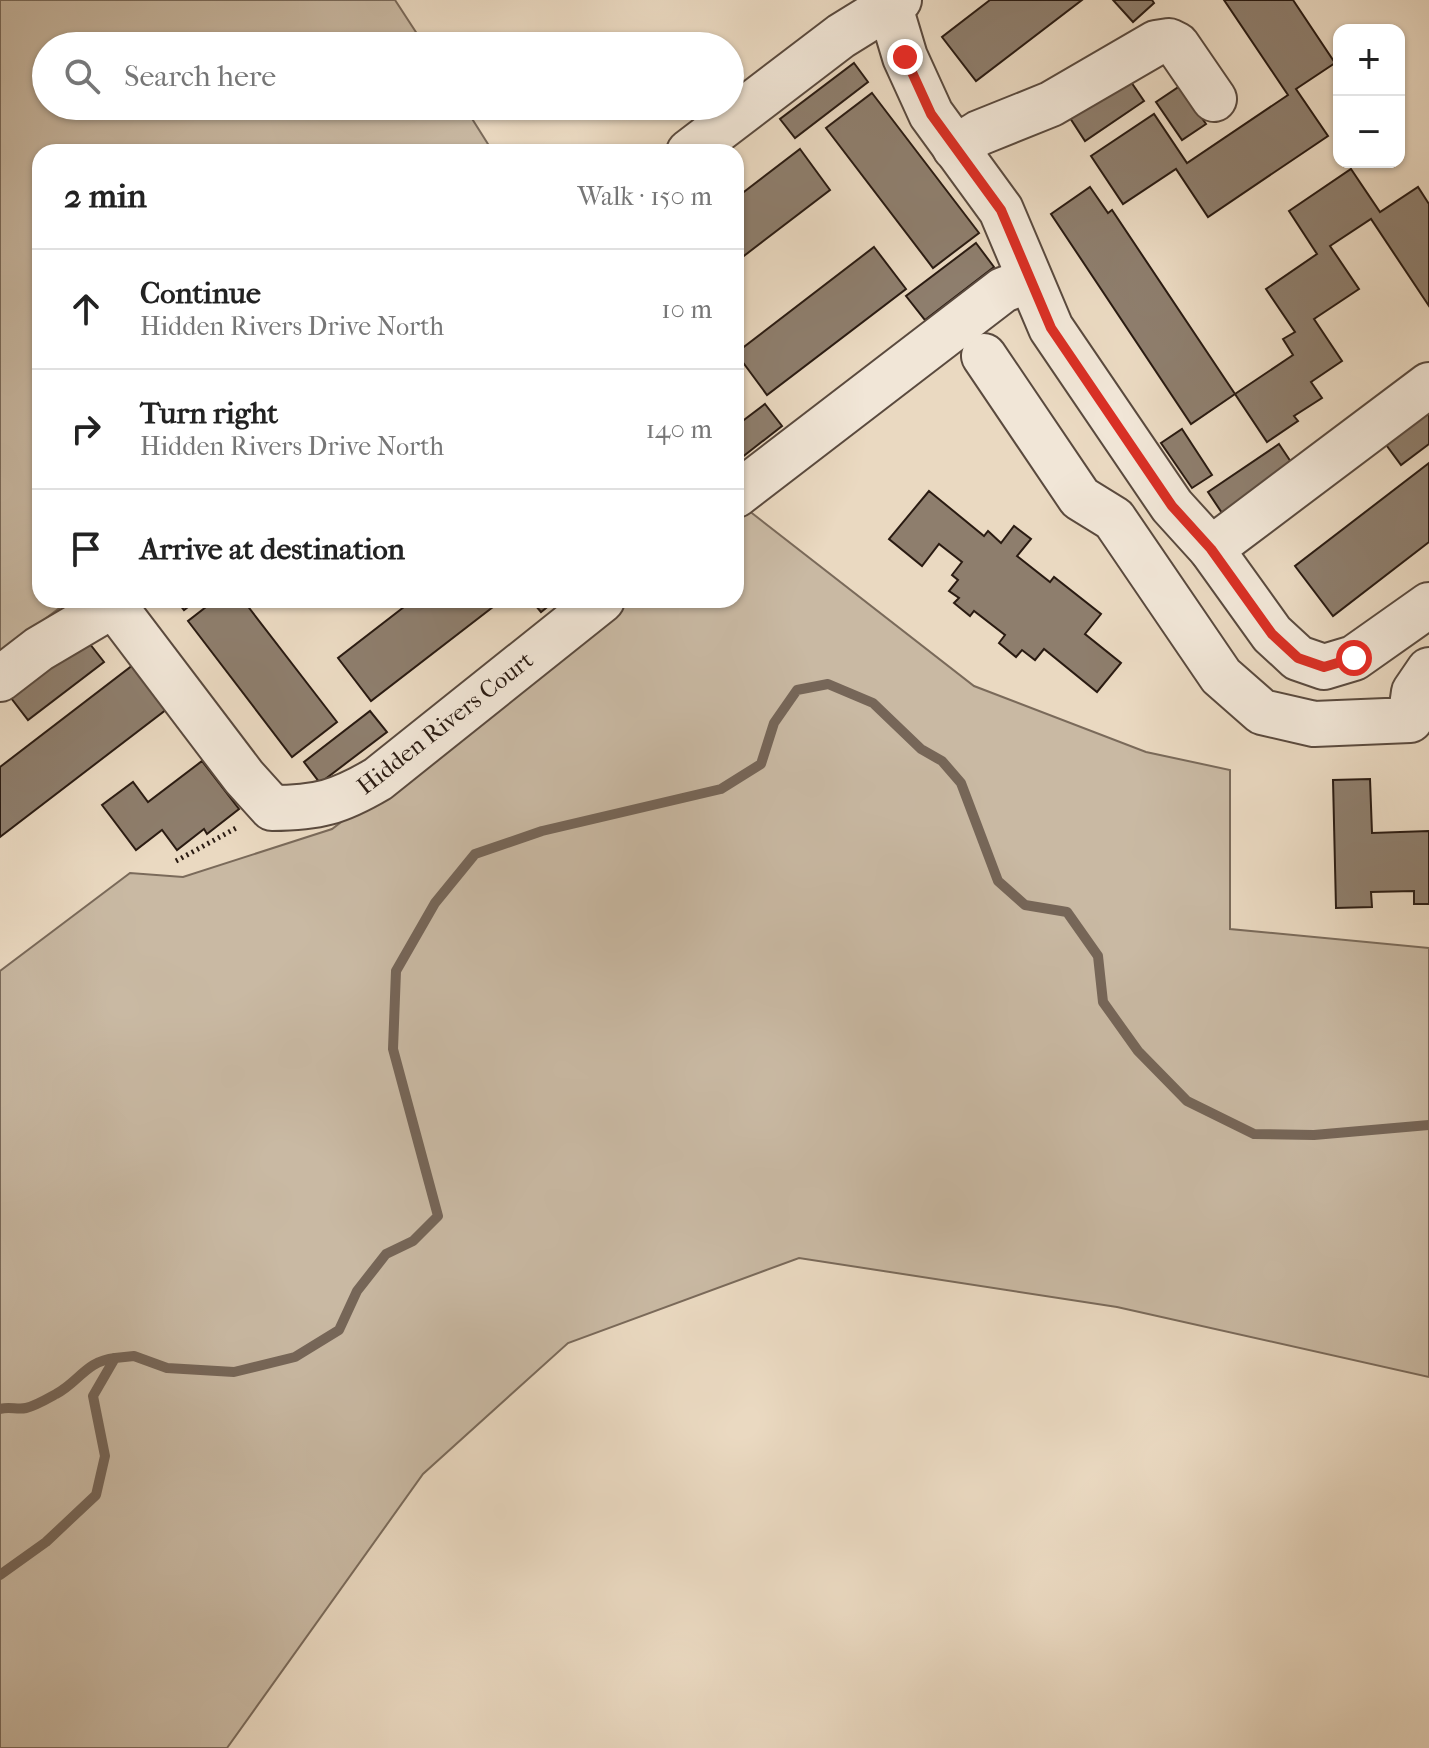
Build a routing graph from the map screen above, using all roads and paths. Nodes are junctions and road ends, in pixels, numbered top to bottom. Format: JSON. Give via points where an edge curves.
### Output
{"nodes":[{"id":1,"x":894,"y":4,"type":"edge"},
{"id":2,"x":1214,"y":99,"type":"dead end"},
{"id":3,"x":744,"y":110,"type":"edge"},
{"id":4,"x":731,"y":120,"type":"edge"},
{"id":5,"x":699,"y":144,"type":"edge"},
{"id":6,"x":955,"y":148,"type":"junction"},
{"id":7,"x":1029,"y":280,"type":"junction"},
{"id":8,"x":984,"y":356,"type":"dead end"},
{"id":9,"x":1429,"y":385,"type":"edge"},
{"id":10,"x":744,"y":489,"type":"edge"},
{"id":11,"x":1211,"y":549,"type":"junction"},
{"id":12,"x":1429,"y":605,"type":"edge"},
{"id":13,"x":111,"y":608,"type":"edge"},
{"id":14,"x":121,"y":608,"type":"edge"},
{"id":15,"x":592,"y":608,"type":"edge"},
{"id":16,"x":1429,"y":670,"type":"edge"},
{"id":17,"x":0,"y":679,"type":"edge"},
{"id":18,"x":262,"y":814,"type":"junction"},
{"id":19,"x":176,"y":861,"type":"dead end"}],
"edges":[{"from":1,"to":3,"type":"lane","via":[[841,36]]},
{"from":1,"to":6,"type":"lane","via":[[916,82]]},
{"from":2,"to":6,"type":"lane","via":[[1177,45],[1156,43],[1051,104]]},
{"from":4,"to":5,"type":"lane"},
{"from":6,"to":7,"type":"lane","via":[[1001,210]]},
{"from":7,"to":10,"type":"lane","via":[[1003,290]]},
{"from":7,"to":11,"type":"lane","via":[[1059,341],[1172,506]]},
{"from":8,"to":16,"type":"lane","via":[[1080,498],[1114,519],[1221,676],[1262,712],[1314,724],[1410,720],[1414,692]]},
{"from":9,"to":11,"type":"lane"},
{"from":11,"to":12,"type":"lane","via":[[1272,634],[1298,658],[1324,667],[1354,658]]},
{"from":13,"to":17,"type":"lane","via":[[39,649]]},
{"from":14,"to":18,"type":"lane","via":[[244,777]]},
{"from":15,"to":18,"type":"lane","name":"Hidden Rivers Court","via":[[378,779],[344,799]]},
{"from":18,"to":19,"type":"path"}]}
